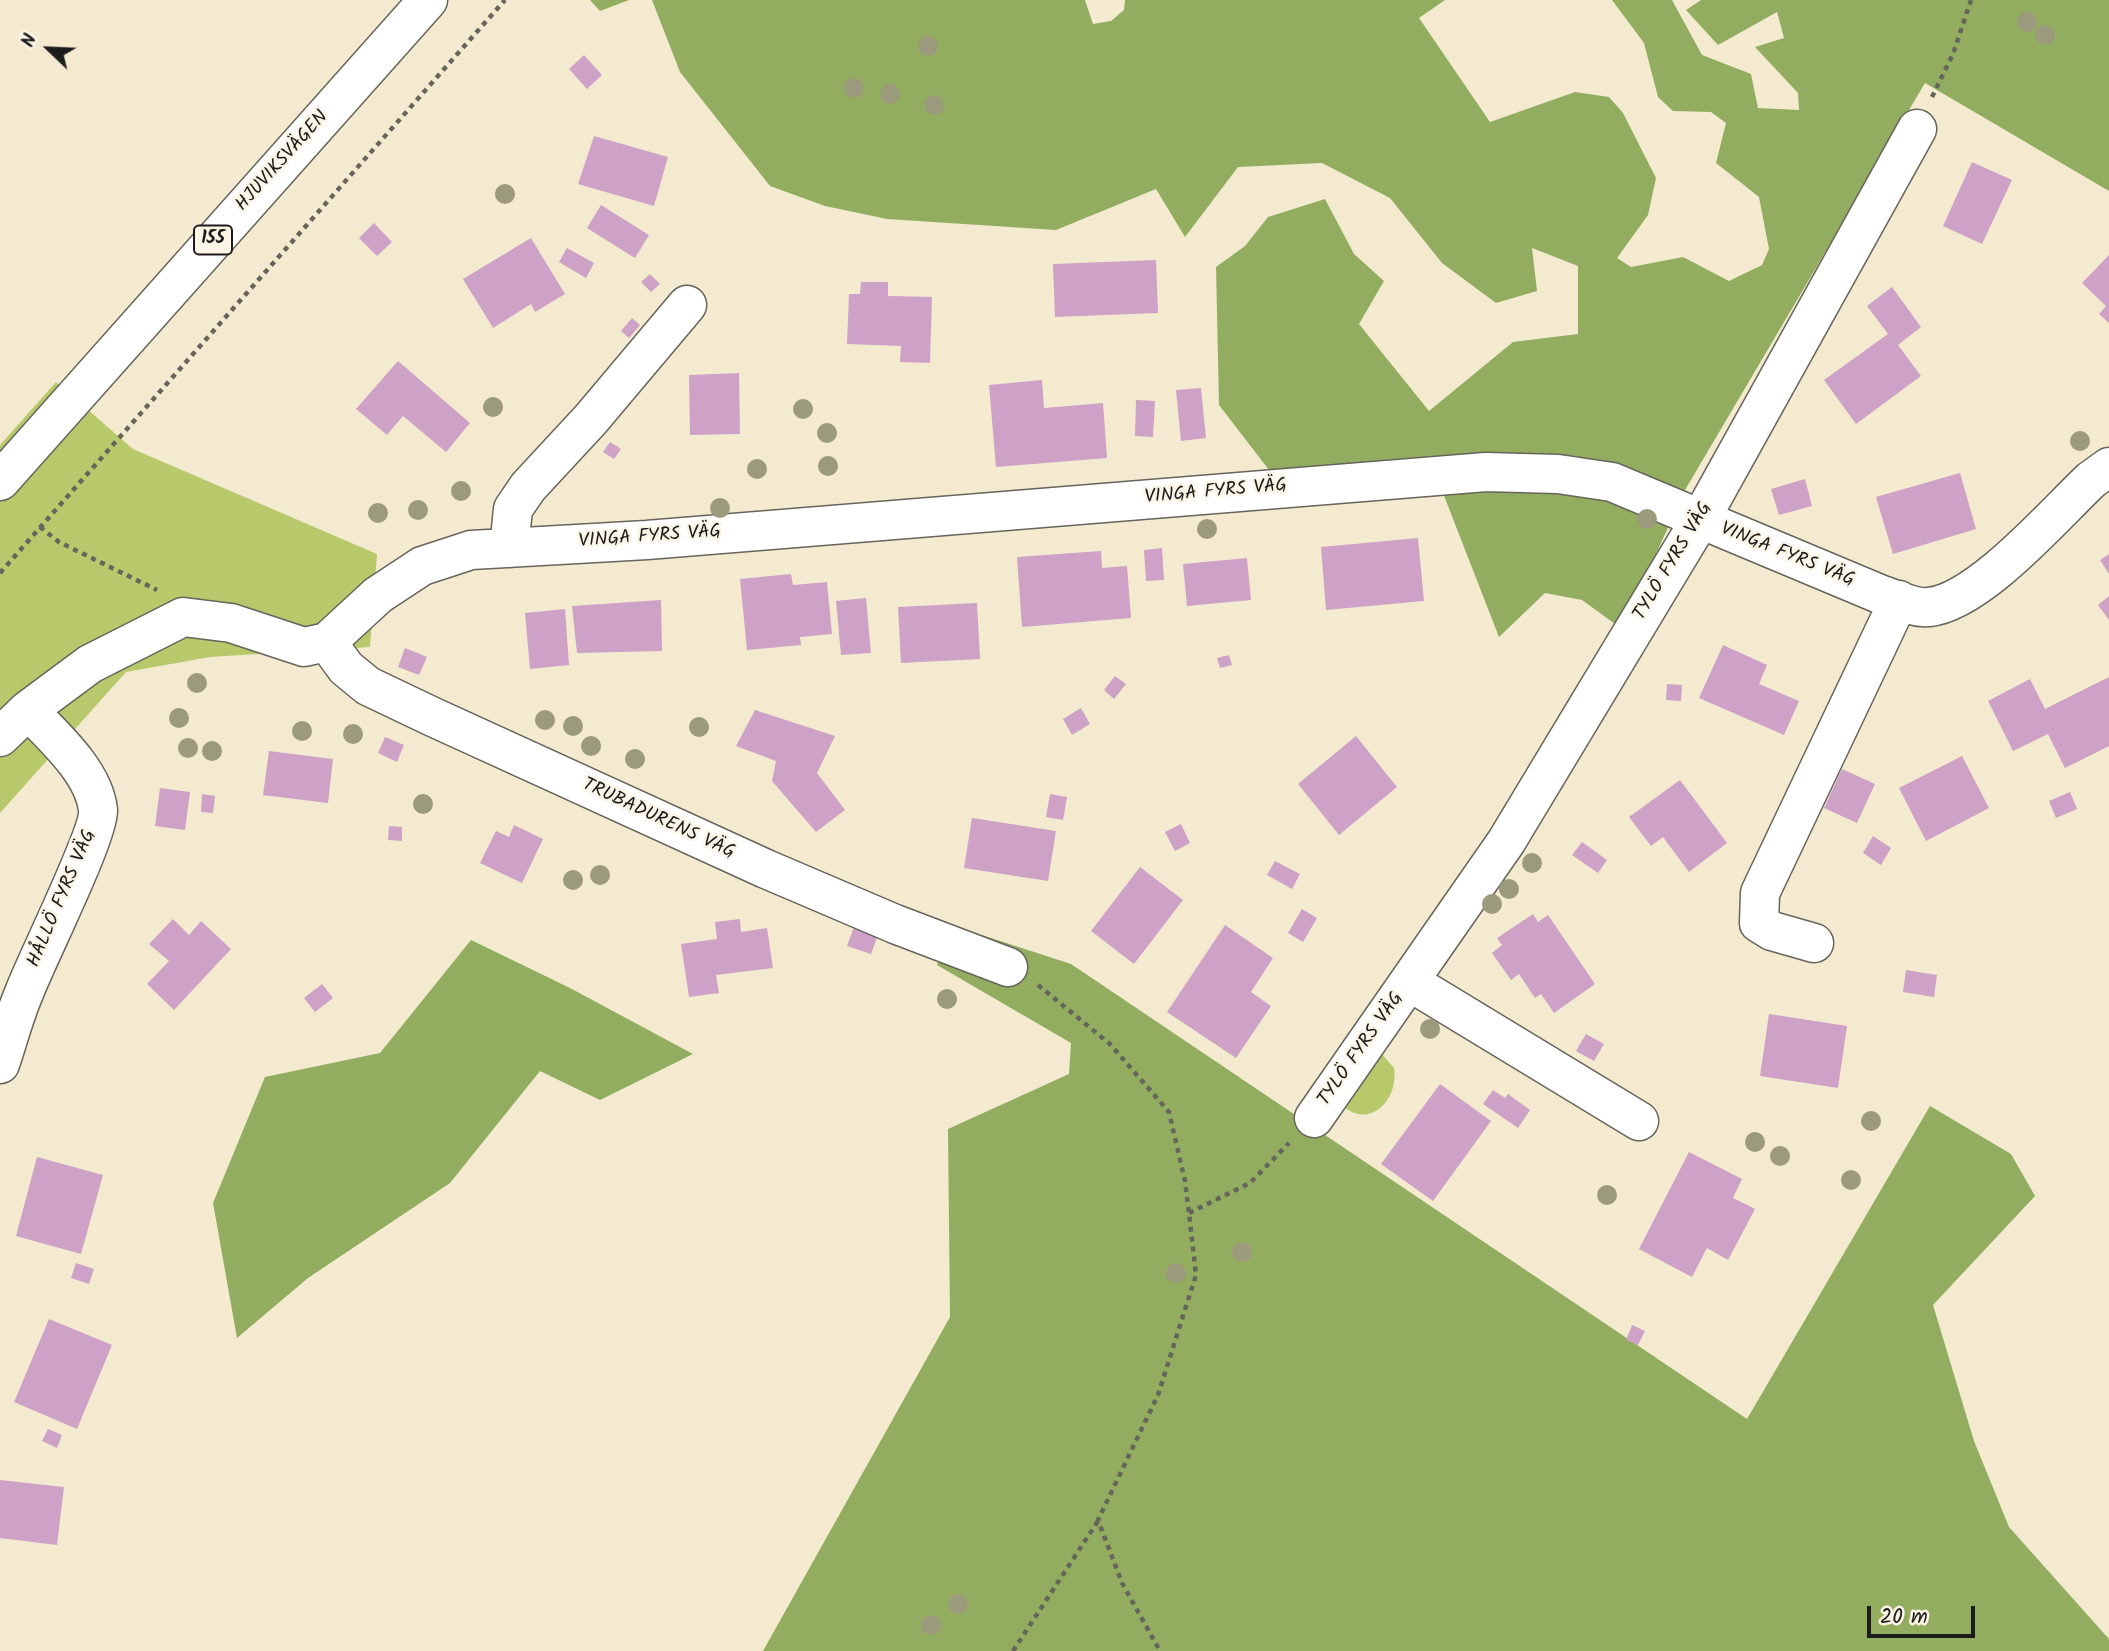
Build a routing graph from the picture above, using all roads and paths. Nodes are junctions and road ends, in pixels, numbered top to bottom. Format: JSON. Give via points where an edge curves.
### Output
{"nodes":[{"id":1,"x":428,"y":0,"type":"edge"},
{"id":2,"x":505,"y":0,"type":"edge"},
{"id":3,"x":1972,"y":0,"type":"edge"},
{"id":4,"x":1917,"y":129,"type":"joint"},
{"id":5,"x":687,"y":304,"type":"dead end"},
{"id":6,"x":2109,"y":467,"type":"edge"},
{"id":7,"x":0,"y":481,"type":"edge"},
{"id":8,"x":1700,"y":520,"type":"junction"},
{"id":9,"x":40,"y":527,"type":"junction"},
{"id":10,"x":509,"y":548,"type":"junction"},
{"id":11,"x":0,"y":573,"type":"edge"},
{"id":12,"x":1899,"y":600,"type":"junction"},
{"id":13,"x":183,"y":617,"type":"junction"},
{"id":14,"x":327,"y":642,"type":"junction"},
{"id":15,"x":28,"y":710,"type":"junction"},
{"id":16,"x":0,"y":737,"type":"edge"},
{"id":17,"x":1814,"y":943,"type":"dead end"},
{"id":18,"x":1008,"y":967,"type":"joint"},
{"id":19,"x":1410,"y":982,"type":"junction"},
{"id":20,"x":0,"y":1064,"type":"edge"},
{"id":21,"x":1314,"y":1118,"type":"joint"},
{"id":22,"x":1639,"y":1121,"type":"dead end"},
{"id":23,"x":1189,"y":1213,"type":"junction"},
{"id":24,"x":1098,"y":1520,"type":"junction"},
{"id":25,"x":1013,"y":1651,"type":"edge"},
{"id":26,"x":1160,"y":1651,"type":"edge"}],
"edges":[{"from":1,"to":7,"type":"street","name":"HJUVIKSVÄGEN","number":"155"},
{"from":2,"to":9,"type":"path"},
{"from":3,"to":4,"type":"path","via":[[1953,54]]},
{"from":4,"to":8,"type":"street","name":"TYLÖ FYRS VÄG"},
{"from":5,"to":10,"type":"street","via":[[528,487],[513,509]]},
{"from":6,"to":12,"type":"street","name":"VINGA FYRS VÄG","via":[[1981,584],[1926,608]]},
{"from":8,"to":10,"type":"street","name":"VINGA FYRS VÄG","via":[[1612,482],[1558,474],[1486,472]]},
{"from":8,"to":12,"type":"street","name":"VINGA FYRS VÄG"},
{"from":8,"to":19,"type":"street","name":"TYLÖ FYRS VÄG","via":[[1494,862]]},
{"from":9,"to":11,"type":"path"},
{"from":9,"to":13,"type":"path","via":[[60,542],[165,594]]},
{"from":10,"to":14,"type":"street","name":"VINGA FYRS VÄG","via":[[471,550],[422,566],[378,595]]},
{"from":12,"to":17,"type":"street","via":[[1760,893],[1759,923],[1772,932]]},
{"from":13,"to":14,"type":"street","via":[[231,624],[304,648]]},
{"from":13,"to":15,"type":"street","via":[[90,664]]},
{"from":14,"to":18,"type":"street","name":"TRUBADURENS VÄG","via":[[346,668],[368,686],[766,869]]},
{"from":15,"to":16,"type":"street"},
{"from":15,"to":20,"type":"street","name":"HÅLLÖ FYRS VÄG","via":[[80,769],[99,812],[22,996]]},
{"from":18,"to":23,"type":"path","via":[[1043,988],[1110,1044],[1169,1112]]},
{"from":19,"to":21,"type":"street","name":"TYLÖ FYRS VÄG"},
{"from":19,"to":22,"type":"street","name":"TYLÖ FYRS VÄG"},
{"from":21,"to":23,"type":"path","via":[[1250,1183]]},
{"from":23,"to":24,"type":"path","via":[[1196,1275],[1158,1395]]},
{"from":24,"to":25,"type":"path"},
{"from":24,"to":26,"type":"path","via":[[1122,1583]]}]}
